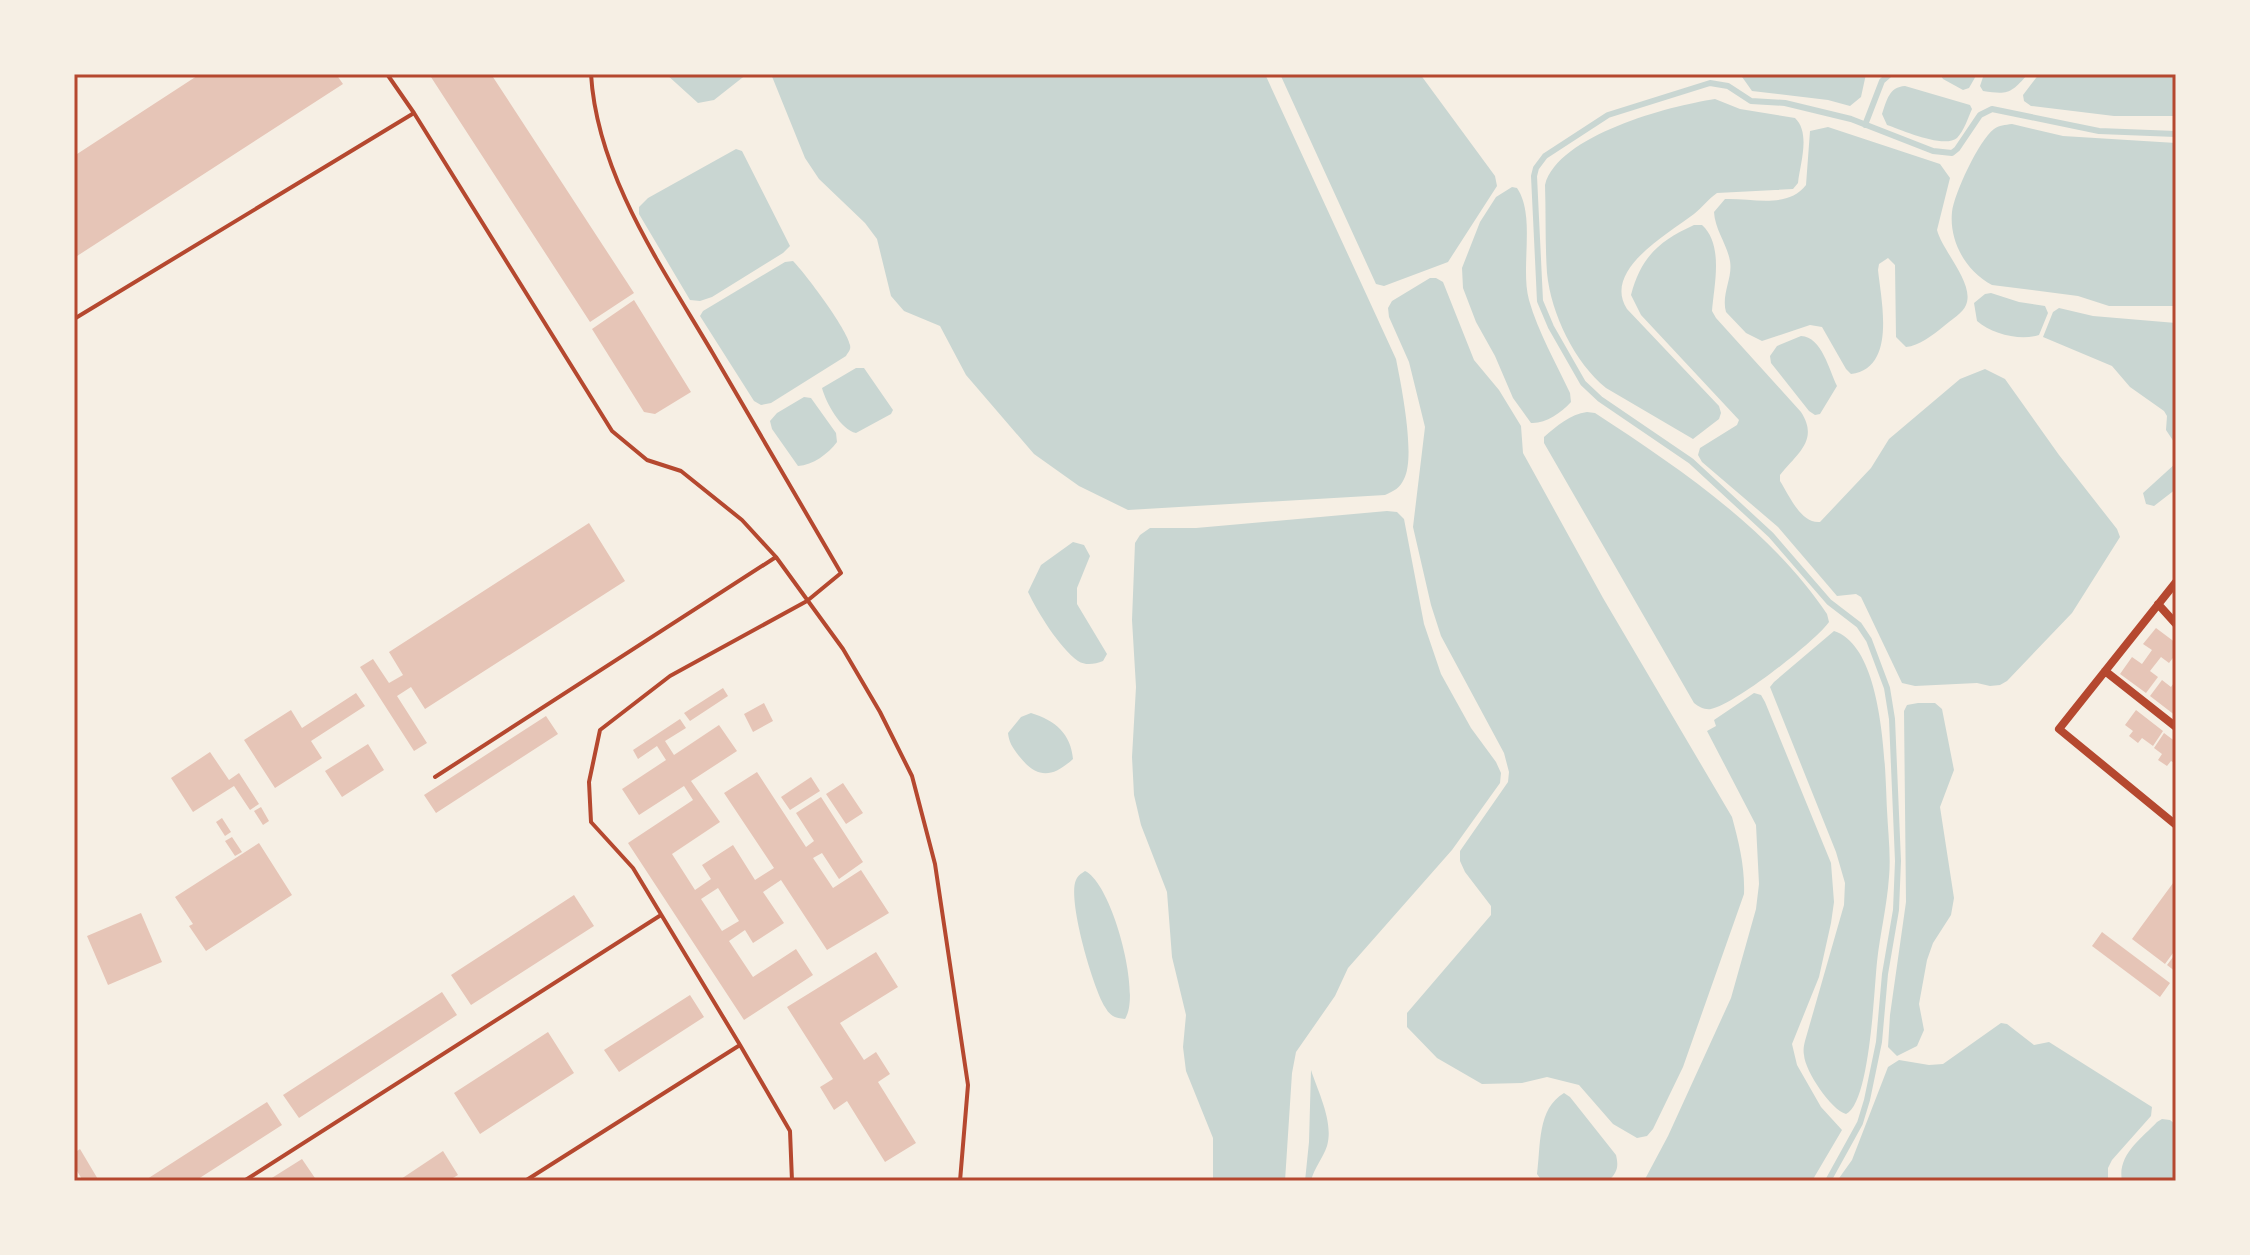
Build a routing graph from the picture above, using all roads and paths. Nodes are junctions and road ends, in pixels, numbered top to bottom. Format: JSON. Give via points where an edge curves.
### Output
{"nodes":[{"id":1,"x":387,"y":74,"type":"edge"},
{"id":2,"x":591,"y":74,"type":"edge"},
{"id":3,"x":414,"y":113,"type":"junction"},
{"id":4,"x":74,"y":319,"type":"edge"},
{"id":5,"x":776,"y":557,"type":"junction"},
{"id":6,"x":2176,"y":582,"type":"edge"},
{"id":7,"x":807,"y":601,"type":"junction"},
{"id":8,"x":2158,"y":604,"type":"junction"},
{"id":9,"x":2176,"y":624,"type":"edge"},
{"id":10,"x":2105,"y":671,"type":"junction"},
{"id":11,"x":2176,"y":727,"type":"edge"},
{"id":12,"x":435,"y":777,"type":"dead end"},
{"id":13,"x":2176,"y":825,"type":"edge"},
{"id":14,"x":661,"y":915,"type":"junction"},
{"id":15,"x":740,"y":1045,"type":"junction"},
{"id":16,"x":244,"y":1181,"type":"edge"},
{"id":17,"x":525,"y":1181,"type":"edge"},
{"id":18,"x":792,"y":1181,"type":"edge"},
{"id":19,"x":960,"y":1181,"type":"edge"}],
"edges":[{"from":1,"to":3,"type":"lane"},
{"from":2,"to":7,"type":"lane","via":[[605,142],[632,215],[841,573]]},
{"from":3,"to":4,"type":"lane"},
{"from":3,"to":5,"type":"lane","via":[[612,431],[647,460],[681,471],[742,520]]},
{"from":5,"to":7,"type":"lane"},
{"from":5,"to":12,"type":"lane"},
{"from":6,"to":8,"type":"street"},
{"from":7,"to":14,"type":"lane","via":[[670,676],[600,730],[589,782],[591,822],[633,868]]},
{"from":7,"to":19,"type":"lane","via":[[843,649],[912,776],[935,864],[968,1085]]},
{"from":8,"to":9,"type":"street"},
{"from":8,"to":10,"type":"street"},
{"from":10,"to":11,"type":"street"},
{"from":10,"to":13,"type":"street","via":[[2059,729]]},
{"from":14,"to":15,"type":"lane"},
{"from":14,"to":16,"type":"lane"},
{"from":15,"to":17,"type":"lane"},
{"from":15,"to":18,"type":"lane","via":[[790,1131]]}]}
